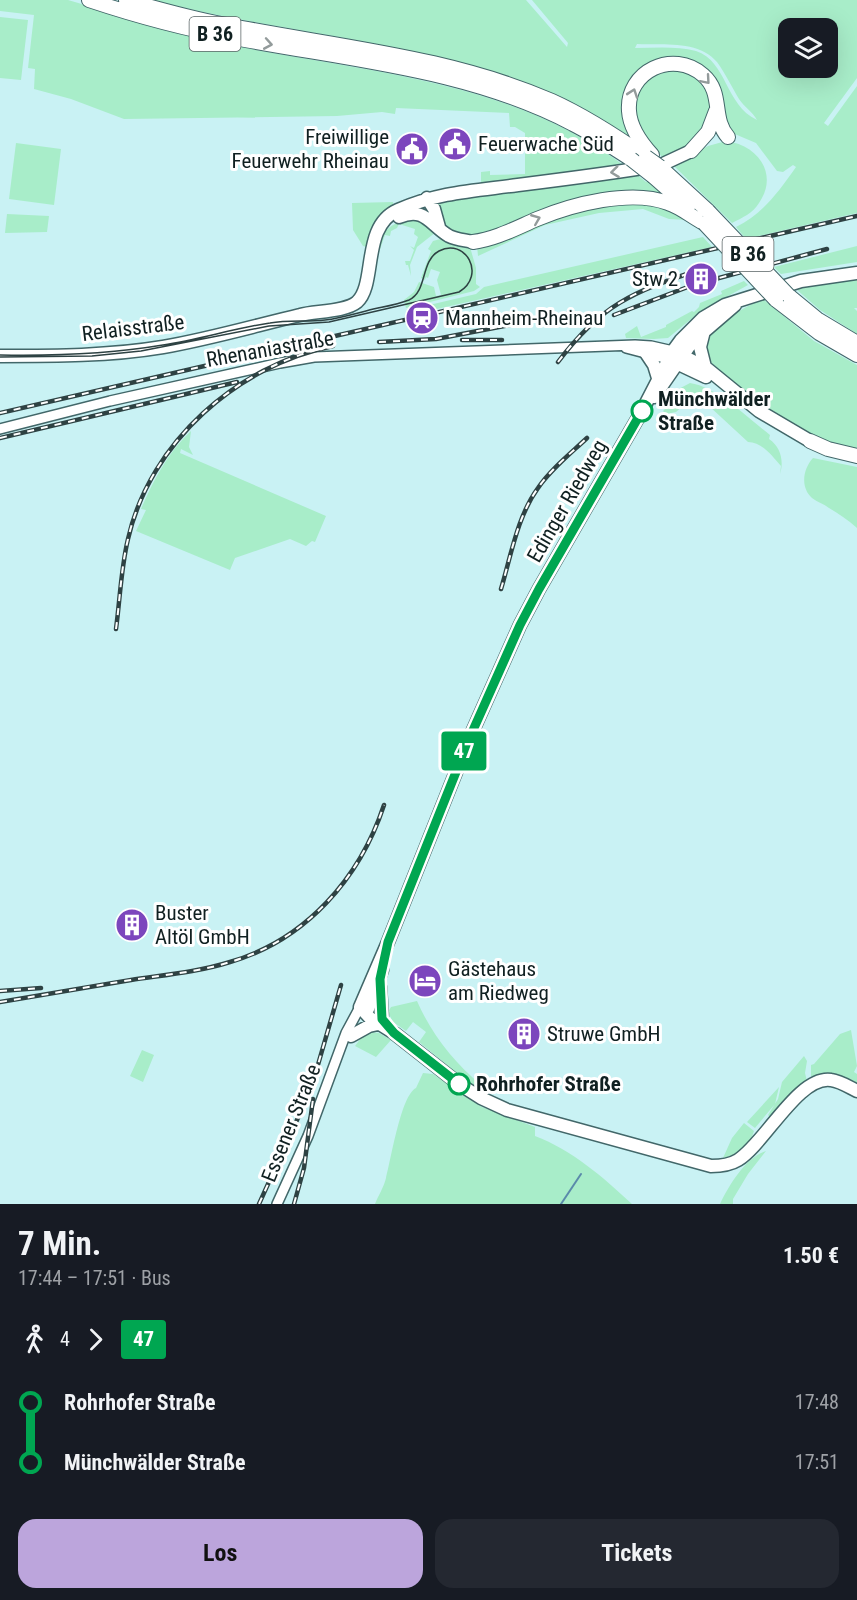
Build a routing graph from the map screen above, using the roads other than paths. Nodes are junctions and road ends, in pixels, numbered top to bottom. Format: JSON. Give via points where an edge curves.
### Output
{"nodes":[{"id":1,"x":89,"y":0,"type":"edge"},
{"id":2,"x":126,"y":0,"type":"edge"},
{"id":3,"x":348,"y":52,"type":"junction"},
{"id":4,"x":717,"y":107,"type":"junction"},
{"id":5,"x":728,"y":137,"type":"dead end"},
{"id":6,"x":691,"y":151,"type":"joint"},
{"id":7,"x":656,"y":166,"type":"junction"},
{"id":8,"x":428,"y":198,"type":"junction"},
{"id":9,"x":404,"y":208,"type":"junction"},
{"id":10,"x":699,"y":215,"type":"junction"},
{"id":11,"x":396,"y":219,"type":"junction"},
{"id":12,"x":434,"y":223,"type":"junction"},
{"id":13,"x":473,"y":242,"type":"joint"},
{"id":14,"x":373,"y":247,"type":"junction"},
{"id":15,"x":857,"y":273,"type":"edge"},
{"id":16,"x":783,"y":298,"type":"junction"},
{"id":17,"x":738,"y":302,"type":"junction"},
{"id":18,"x":704,"y":330,"type":"junction"},
{"id":19,"x":857,"y":343,"type":"edge"},
{"id":20,"x":624,"y":347,"type":"junction"},
{"id":21,"x":646,"y":354,"type":"junction"},
{"id":22,"x":673,"y":355,"type":"junction"},
{"id":23,"x":857,"y":355,"type":"edge"},
{"id":24,"x":0,"y":356,"type":"edge"},
{"id":25,"x":705,"y":367,"type":"junction"},
{"id":26,"x":657,"y":378,"type":"junction"},
{"id":27,"x":731,"y":390,"type":"junction"},
{"id":28,"x":642,"y":411,"type":"junction"},
{"id":29,"x":0,"y":429,"type":"edge"},
{"id":30,"x":810,"y":441,"type":"joint"},
{"id":31,"x":857,"y":456,"type":"edge"},
{"id":32,"x":388,"y":942,"type":"junction"},
{"id":33,"x":380,"y":979,"type":"junction"},
{"id":34,"x":364,"y":1010,"type":"junction"},
{"id":35,"x":380,"y":1021,"type":"junction"},
{"id":36,"x":351,"y":1036,"type":"junction"},
{"id":37,"x":338,"y":1056,"type":"junction"},
{"id":38,"x":857,"y":1091,"type":"edge"},
{"id":39,"x":277,"y":1204,"type":"edge"}],
"edges":[{"from":1,"to":3,"type":"highway","number":"B 36","one_way":true,"via":[[200,31]]},
{"from":2,"to":3,"type":"highway","number":"B 36"},
{"from":3,"to":7,"type":"highway","number":"B 36","bridge":true,"via":[[519,100],[572,123],[631,159]]},
{"from":3,"to":7,"type":"highway","number":"B 36","via":[[443,66],[519,88],[594,122]]},
{"from":4,"to":5,"type":"highway","via":[[720,126]]},
{"from":4,"to":6,"type":"highway","via":[[708,132]]},
{"from":7,"to":4,"type":"highway","one_way":true,"via":[[635,132],[629,110],[633,88],[643,74],[664,64],[688,66],[706,78],[714,90]]},
{"from":6,"to":8,"type":"main road","name":"Relaisstraße","one_way":true,"via":[[662,165]]},
{"from":7,"to":10,"type":"highway","number":"B 36"},
{"from":8,"to":9,"type":"main road","name":"Relaisstraße"},
{"from":8,"to":12,"type":"main road","via":[[427,210]]},
{"from":9,"to":11,"type":"main road","name":"Relaisstraße"},
{"from":9,"to":14,"type":"main road","name":"Relaisstraße","via":[[396,210],[383,223]]},
{"from":13,"to":10,"type":"highway","one_way":true,"via":[[492,239],[566,209],[615,199],[661,200]]},
{"from":10,"to":16,"type":"highway","number":"B 36","bridge":true},
{"from":11,"to":12,"type":"main road","via":[[416,213]]},
{"from":11,"to":14,"type":"main road","name":"Relaisstraße"},
{"from":12,"to":13,"type":"main road","via":[[453,238]]},
{"from":14,"to":24,"type":"main road","name":"Relaisstraße","via":[[359,300],[302,323],[269,324],[144,350]]},
{"from":15,"to":17,"type":"main road","via":[[790,284]]},
{"from":16,"to":19,"type":"highway","number":"B 36"},
{"from":16,"to":23,"type":"highway","number":"B 36","via":[[819,333]]},
{"from":17,"to":18,"type":"main road"},
{"from":17,"to":22,"type":"main road","via":[[703,318],[681,340]]},
{"from":18,"to":22,"type":"main road"},
{"from":18,"to":25,"type":"main road","via":[[700,347]]},
{"from":20,"to":21,"type":"street","name":"Rhenaniastraße"},
{"from":20,"to":22,"type":"street","name":"Rhenaniastraße","via":[[634,345]]},
{"from":20,"to":29,"type":"street","name":"Rhenaniastraße","via":[[314,357]]},
{"from":21,"to":22,"type":"street","name":"Rhenaniastraße"},
{"from":21,"to":26,"type":"main road"},
{"from":22,"to":25,"type":"main road"},
{"from":22,"to":26,"type":"main road","name":"Edinger Riedweg"},
{"from":22,"to":27,"type":"main road"},
{"from":22,"to":28,"type":"main road","name":"Edinger Riedweg","via":[[661,389]]},
{"from":25,"to":27,"type":"main road"},
{"from":26,"to":28,"type":"main road","name":"Edinger Riedweg"},
{"from":27,"to":30,"type":"main road"},
{"from":28,"to":32,"type":"main road","name":"Edinger Riedweg","via":[[520,625],[470,737]]},
{"from":30,"to":31,"type":"highway"},
{"from":32,"to":33,"type":"main road","name":"Edinger Riedweg"},
{"from":32,"to":34,"type":"main road","name":"Edinger Riedweg"},
{"from":33,"to":34,"type":"main road","name":"Edinger Riedweg"},
{"from":33,"to":35,"type":"main road"},
{"from":34,"to":35,"type":"main road"},
{"from":34,"to":36,"type":"street","name":"Essener Straße"},
{"from":34,"to":37,"type":"street","name":"Essener Straße","via":[[346,1033]]},
{"from":35,"to":36,"type":"main road"},
{"from":35,"to":38,"type":"main road","via":[[481,1098],[526,1117],[719,1166],[740,1158],[811,1085],[831,1080]]},
{"from":36,"to":37,"type":"street","name":"Essener Straße"},
{"from":37,"to":39,"type":"street","name":"Essener Straße","via":[[308,1137]]}]}
